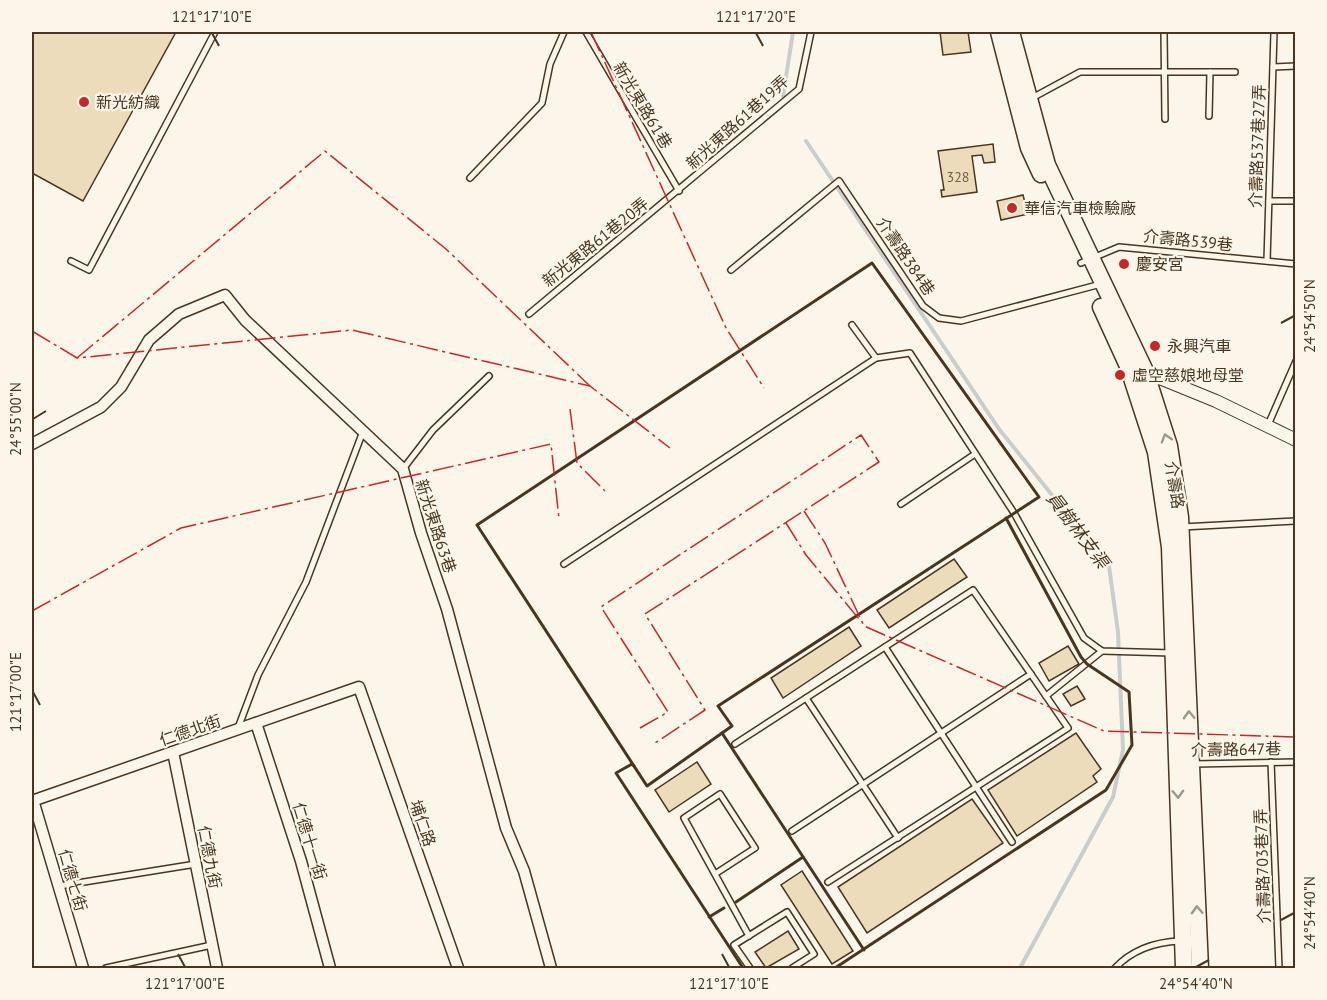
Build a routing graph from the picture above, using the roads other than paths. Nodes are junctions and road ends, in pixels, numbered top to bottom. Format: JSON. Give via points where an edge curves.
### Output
{"nodes":[{"id":1,"x":215,"y":32,"type":"edge"},
{"id":2,"x":564,"y":32,"type":"edge"},
{"id":3,"x":586,"y":32,"type":"edge"},
{"id":4,"x":811,"y":32,"type":"edge"},
{"id":5,"x":999,"y":32,"type":"edge"},
{"id":6,"x":1011,"y":32,"type":"edge"},
{"id":7,"x":1164,"y":32,"type":"edge"},
{"id":8,"x":1274,"y":32,"type":"edge"},
{"id":9,"x":1296,"y":66,"type":"edge"},
{"id":10,"x":1273,"y":67,"type":"junction"},
{"id":11,"x":1164,"y":72,"type":"junction"},
{"id":12,"x":1210,"y":72,"type":"junction"},
{"id":13,"x":1235,"y":72,"type":"dead end"},
{"id":14,"x":1023,"y":103,"type":"junction"},
{"id":15,"x":1209,"y":116,"type":"dead end"},
{"id":16,"x":1165,"y":119,"type":"dead end"},
{"id":17,"x":470,"y":178,"type":"dead end"},
{"id":18,"x":679,"y":191,"type":"junction"},
{"id":19,"x":1269,"y":201,"type":"junction"},
{"id":20,"x":1296,"y":201,"type":"edge"},
{"id":21,"x":1086,"y":260,"type":"junction"},
{"id":22,"x":71,"y":261,"type":"dead end"},
{"id":23,"x":1268,"y":261,"type":"junction"},
{"id":24,"x":1296,"y":264,"type":"edge"},
{"id":25,"x":731,"y":270,"type":"dead end"},
{"id":26,"x":1098,"y":286,"type":"junction"},
{"id":27,"x":529,"y":315,"type":"dead end"},
{"id":28,"x":852,"y":325,"type":"dead end"},
{"id":29,"x":876,"y":358,"type":"junction"},
{"id":30,"x":1296,"y":361,"type":"edge"},
{"id":31,"x":1128,"y":366,"type":"junction"},
{"id":32,"x":1145,"y":371,"type":"junction"},
{"id":33,"x":489,"y":376,"type":"dead end"},
{"id":34,"x":1267,"y":426,"type":"junction"},
{"id":35,"x":362,"y":434,"type":"junction"},
{"id":36,"x":1296,"y":440,"type":"edge"},
{"id":37,"x":32,"y":444,"type":"edge"},
{"id":38,"x":975,"y":454,"type":"junction"},
{"id":39,"x":403,"y":469,"type":"junction"},
{"id":40,"x":901,"y":504,"type":"dead end"},
{"id":41,"x":1296,"y":521,"type":"edge"},
{"id":42,"x":1181,"y":527,"type":"junction"},
{"id":43,"x":564,"y":564,"type":"dead end"},
{"id":44,"x":885,"y":647,"type":"junction"},
{"id":45,"x":1102,"y":651,"type":"junction"},
{"id":46,"x":1180,"y":653,"type":"junction"},
{"id":47,"x":1031,"y":674,"type":"junction"},
{"id":48,"x":359,"y":687,"type":"joint"},
{"id":49,"x":1046,"y":696,"type":"junction"},
{"id":50,"x":806,"y":698,"type":"junction"},
{"id":51,"x":256,"y":723,"type":"junction"},
{"id":52,"x":237,"y":730,"type":"junction"},
{"id":53,"x":942,"y":733,"type":"junction"},
{"id":54,"x":735,"y":744,"type":"dead end"},
{"id":55,"x":173,"y":752,"type":"junction"},
{"id":56,"x":1271,"y":762,"type":"junction"},
{"id":57,"x":1296,"y":762,"type":"edge"},
{"id":58,"x":1184,"y":764,"type":"junction"},
{"id":59,"x":862,"y":785,"type":"junction"},
{"id":60,"x":977,"y":786,"type":"junction"},
{"id":61,"x":32,"y":801,"type":"edge"},
{"id":62,"x":792,"y":831,"type":"dead end"},
{"id":63,"x":898,"y":838,"type":"junction"},
{"id":64,"x":1012,"y":842,"type":"dead end"},
{"id":65,"x":196,"y":864,"type":"junction"},
{"id":66,"x":715,"y":874,"type":"dead end"},
{"id":67,"x":828,"y":882,"type":"dead end"},
{"id":68,"x":59,"y":886,"type":"junction"},
{"id":69,"x":749,"y":936,"type":"junction"},
{"id":70,"x":1191,"y":939,"type":"junction"},
{"id":71,"x":212,"y":945,"type":"junction"},
{"id":72,"x":83,"y":969,"type":"edge"},
{"id":73,"x":106,"y":969,"type":"edge"},
{"id":74,"x":217,"y":969,"type":"edge"},
{"id":75,"x":330,"y":969,"type":"edge"},
{"id":76,"x":458,"y":969,"type":"edge"},
{"id":77,"x":551,"y":969,"type":"edge"},
{"id":78,"x":750,"y":969,"type":"edge"},
{"id":79,"x":792,"y":969,"type":"edge"},
{"id":80,"x":1115,"y":969,"type":"edge"},
{"id":81,"x":1184,"y":969,"type":"edge"},
{"id":82,"x":1200,"y":969,"type":"edge"},
{"id":83,"x":1279,"y":969,"type":"edge"}],
"edges":[{"from":1,"to":22,"type":"lane","via":[[89,270]]},
{"from":2,"to":17,"type":"lane","via":[[550,64],[542,103]]},
{"from":3,"to":18,"type":"lane","name":"新光東路61巷"},
{"from":4,"to":18,"type":"lane","name":"新光東路61巷19弄","via":[[799,89]]},
{"from":5,"to":14,"type":"main road","name":"介壽路"},
{"from":6,"to":14,"type":"main road","name":"介壽路"},
{"from":7,"to":11,"type":"lane"},
{"from":8,"to":10,"type":"lane","name":"介壽路537巷27弄"},
{"from":9,"to":10,"type":"lane"},
{"from":10,"to":19,"type":"lane","name":"介壽路537巷27弄"},
{"from":11,"to":12,"type":"lane"},
{"from":11,"to":14,"type":"lane","via":[[1080,72]]},
{"from":11,"to":16,"type":"lane"},
{"from":12,"to":13,"type":"lane"},
{"from":12,"to":15,"type":"lane"},
{"from":14,"to":21,"type":"main road","name":"介壽路","via":[[1029,148]]},
{"from":18,"to":27,"type":"lane","name":"新光東路61巷20弄"},
{"from":19,"to":20,"type":"lane"},
{"from":19,"to":23,"type":"lane","name":"介壽路537巷27弄"},
{"from":21,"to":23,"type":"lane","name":"介壽路539巷","via":[[1119,247]]},
{"from":21,"to":26,"type":"main road","name":"介壽路"},
{"from":23,"to":24,"type":"lane","name":"介壽路539巷"},
{"from":25,"to":26,"type":"lane","name":"介壽路384巷","via":[[839,181],[923,306],[939,318],[962,321]]},
{"from":26,"to":31,"type":"main road","name":"介壽路"},
{"from":26,"to":32,"type":"main road","name":"介壽路"},
{"from":28,"to":29,"type":"lane"},
{"from":29,"to":38,"type":"lane","via":[[910,353]]},
{"from":29,"to":43,"type":"lane"},
{"from":30,"to":34,"type":"lane"},
{"from":31,"to":32,"type":"street"},
{"from":31,"to":46,"type":"main road","name":"介壽路","via":[[1156,452]]},
{"from":32,"to":34,"type":"street"},
{"from":42,"to":32,"type":"main road","name":"介壽路","one_way":true,"via":[[1169,446]]},
{"from":33,"to":39,"type":"lane","via":[[434,430]]},
{"from":34,"to":36,"type":"street"},
{"from":35,"to":37,"type":"street","name":"新光東路63巷","via":[[245,320],[225,295],[179,314],[149,340],[121,387],[101,407]]},
{"from":35,"to":39,"type":"street","name":"新光東路63巷"},
{"from":35,"to":52,"type":"lane","via":[[306,582],[258,675]]},
{"from":38,"to":40,"type":"lane"},
{"from":38,"to":45,"type":"lane","via":[[1014,513],[1084,638]]},
{"from":39,"to":77,"type":"street","name":"新光東路63巷","via":[[447,609],[506,828],[524,871]]},
{"from":41,"to":42,"type":"lane"},
{"from":42,"to":46,"type":"main road","name":"介壽路"},
{"from":44,"to":47,"type":"lane","via":[[973,590]]},
{"from":44,"to":50,"type":"lane"},
{"from":44,"to":53,"type":"lane"},
{"from":45,"to":46,"type":"lane"},
{"from":45,"to":49,"type":"lane"},
{"from":46,"to":58,"type":"main road","name":"介壽路"},
{"from":47,"to":49,"type":"lane"},
{"from":47,"to":53,"type":"lane"},
{"from":48,"to":51,"type":"street","name":"仁德北街"},
{"from":48,"to":76,"type":"street","name":"埔仁路"},
{"from":49,"to":60,"type":"lane","via":[[1068,728]]},
{"from":50,"to":54,"type":"lane"},
{"from":50,"to":59,"type":"lane"},
{"from":51,"to":52,"type":"street","name":"仁德北街"},
{"from":51,"to":75,"type":"street","name":"仁德十一街","via":[[302,861]]},
{"from":52,"to":55,"type":"street","name":"仁德北街"},
{"from":53,"to":59,"type":"lane"},
{"from":53,"to":60,"type":"lane"},
{"from":55,"to":61,"type":"street","name":"仁德北街"},
{"from":55,"to":65,"type":"street","name":"仁德九街"},
{"from":56,"to":57,"type":"lane","name":"介壽路647巷"},
{"from":56,"to":58,"type":"lane","name":"介壽路647巷"},
{"from":56,"to":83,"type":"lane","name":"介壽路703巷7弄"},
{"from":58,"to":70,"type":"main road","name":"介壽路"},
{"from":59,"to":62,"type":"lane"},
{"from":59,"to":63,"type":"lane"},
{"from":60,"to":63,"type":"lane"},
{"from":60,"to":64,"type":"lane"},
{"from":61,"to":68,"type":"street","name":"仁德七街"},
{"from":63,"to":67,"type":"lane"},
{"from":65,"to":68,"type":"lane"},
{"from":65,"to":71,"type":"street","name":"仁德九街"},
{"from":66,"to":69,"type":"lane","via":[[755,848],[720,794],[684,818]]},
{"from":68,"to":72,"type":"street","name":"仁德七街"},
{"from":69,"to":78,"type":"lane","via":[[734,945]]},
{"from":69,"to":79,"type":"lane","via":[[786,912],[814,954]]},
{"from":70,"to":80,"type":"lane","via":[[1161,942],[1126,957]]},
{"from":70,"to":81,"type":"main road","name":"介壽路"},
{"from":70,"to":82,"type":"main road","name":"介壽路"},
{"from":71,"to":73,"type":"lane"},
{"from":71,"to":74,"type":"street","name":"仁德九街"}]}
